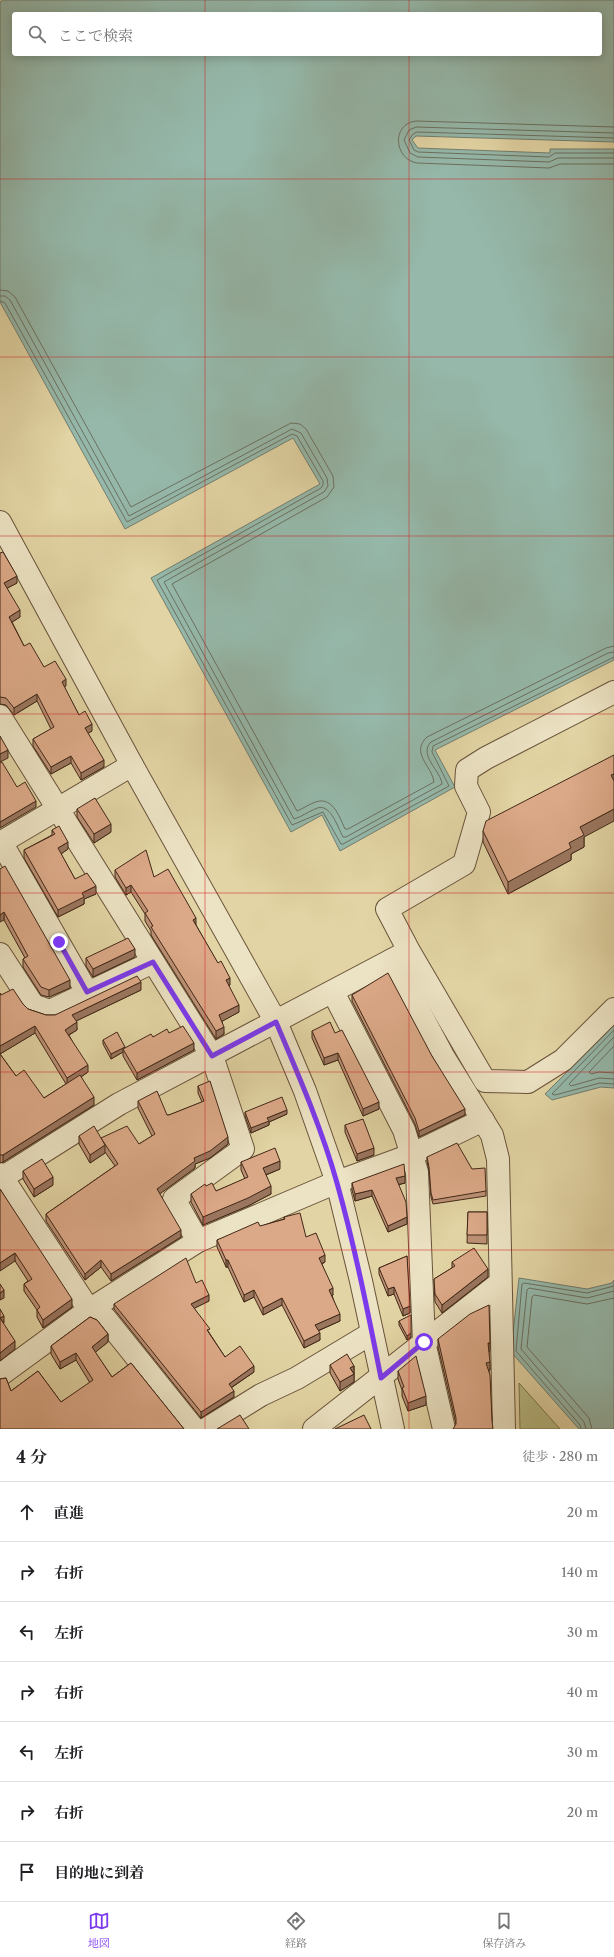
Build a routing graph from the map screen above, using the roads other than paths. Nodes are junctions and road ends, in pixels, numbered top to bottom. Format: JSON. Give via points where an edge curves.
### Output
{"nodes":[{"id":1,"x":0,"y":522,"type":"edge"},
{"id":2,"x":614,"y":692,"type":"edge"},
{"id":3,"x":1,"y":718,"type":"edge"},
{"id":4,"x":132,"y":765,"type":"junction"},
{"id":5,"x":58,"y":809,"type":"junction"},
{"id":6,"x":1,"y":843,"type":"edge"},
{"id":7,"x":0,"y":954,"type":"edge"},
{"id":8,"x":400,"y":955,"type":"junction"},
{"id":9,"x":153,"y":962,"type":"junction"},
{"id":10,"x":87,"y":992,"type":"junction"},
{"id":11,"x":333,"y":992,"type":"junction"},
{"id":12,"x":614,"y":1009,"type":"edge"},
{"id":13,"x":276,"y":1022,"type":"junction"},
{"id":14,"x":212,"y":1056,"type":"junction"},
{"id":15,"x":483,"y":1120,"type":"junction"},
{"id":16,"x":411,"y":1154,"type":"junction"},
{"id":17,"x":1,"y":1177,"type":"edge"},
{"id":18,"x":337,"y":1182,"type":"junction"},
{"id":19,"x":198,"y":1241,"type":"junction"},
{"id":20,"x":500,"y":1283,"type":"junction"},
{"id":21,"x":89,"y":1310,"type":"junction"},
{"id":22,"x":372,"y":1333,"type":"junction"},
{"id":23,"x":424,"y":1342,"type":"junction"},
{"id":24,"x":0,"y":1375,"type":"edge"},
{"id":25,"x":381,"y":1378,"type":"junction"},
{"id":26,"x":194,"y":1429,"type":"edge"},
{"id":27,"x":206,"y":1429,"type":"edge"},
{"id":28,"x":314,"y":1429,"type":"edge"},
{"id":29,"x":393,"y":1429,"type":"edge"},
{"id":30,"x":444,"y":1429,"type":"edge"},
{"id":31,"x":504,"y":1429,"type":"edge"}],
"edges":[{"from":1,"to":4,"type":"street"},
{"from":2,"to":8,"type":"street","via":[[467,770],[466,786],[479,812],[464,864],[387,909]]},
{"from":3,"to":5,"type":"street"},
{"from":4,"to":5,"type":"street"},
{"from":4,"to":13,"type":"street"},
{"from":5,"to":6,"type":"street"},
{"from":5,"to":9,"type":"street"},
{"from":6,"to":10,"type":"street"},
{"from":7,"to":10,"type":"street","via":[[33,1005],[50,1011]]},
{"from":8,"to":11,"type":"street"},
{"from":8,"to":12,"type":"street","via":[[485,1081],[528,1082],[563,1060]]},
{"from":8,"to":15,"type":"street","via":[[443,1056]]},
{"from":9,"to":10,"type":"street"},
{"from":9,"to":14,"type":"street"},
{"from":11,"to":13,"type":"street"},
{"from":11,"to":16,"type":"street","via":[[404,1130]]},
{"from":13,"to":14,"type":"street"},
{"from":13,"to":18,"type":"street","via":[[305,1091]]},
{"from":14,"to":17,"type":"street","via":[[119,1104]]},
{"from":14,"to":19,"type":"street","via":[[243,1149],[174,1199]]},
{"from":15,"to":16,"type":"street"},
{"from":15,"to":20,"type":"street","via":[[492,1135],[498,1159]]},
{"from":16,"to":18,"type":"street"},
{"from":16,"to":23,"type":"street","via":[[417,1172]]},
{"from":17,"to":21,"type":"street"},
{"from":18,"to":19,"type":"street"},
{"from":18,"to":22,"type":"street"},
{"from":19,"to":21,"type":"street"},
{"from":20,"to":23,"type":"street"},
{"from":20,"to":31,"type":"street"},
{"from":21,"to":24,"type":"street"},
{"from":21,"to":26,"type":"street","via":[[105,1318]]},
{"from":22,"to":25,"type":"street"},
{"from":22,"to":27,"type":"street","via":[[297,1378],[260,1395]]},
{"from":23,"to":25,"type":"street"},
{"from":23,"to":30,"type":"street"},
{"from":25,"to":28,"type":"street"},
{"from":25,"to":29,"type":"street"}]}
